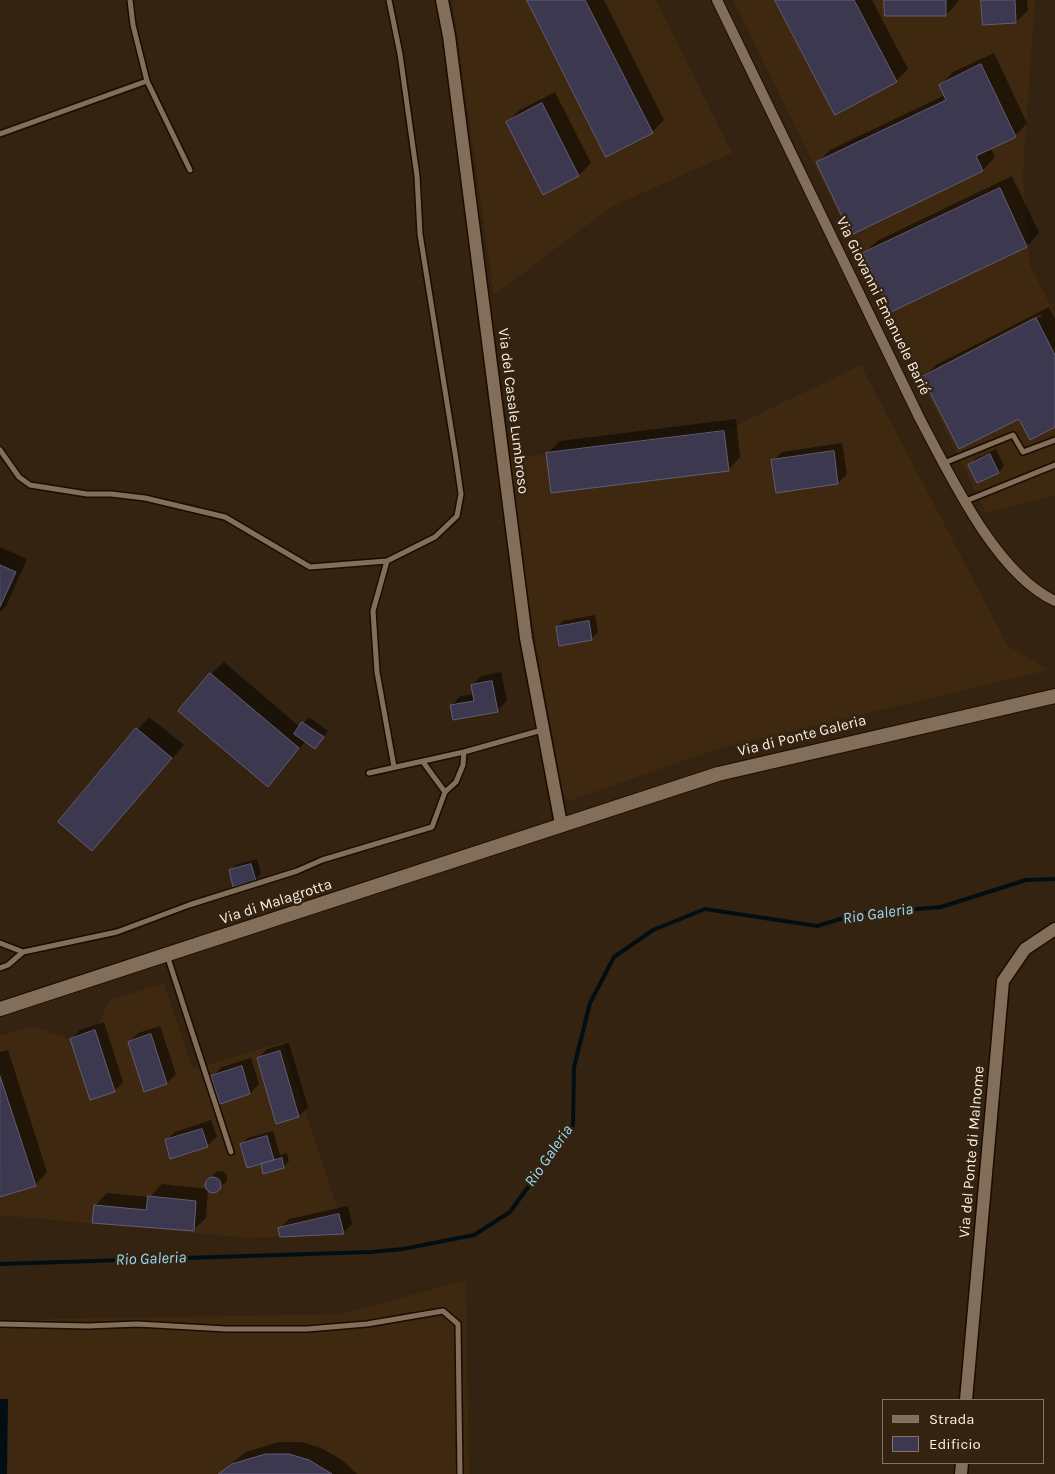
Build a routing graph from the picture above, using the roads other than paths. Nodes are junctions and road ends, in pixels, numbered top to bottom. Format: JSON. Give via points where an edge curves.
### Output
{"nodes":[{"id":1,"x":130,"y":0,"type":"edge"},
{"id":2,"x":389,"y":0,"type":"edge"},
{"id":3,"x":442,"y":0,"type":"edge"},
{"id":4,"x":717,"y":0,"type":"edge"},
{"id":5,"x":147,"y":80,"type":"junction"},
{"id":6,"x":0,"y":134,"type":"edge"},
{"id":7,"x":190,"y":170,"type":"dead end"},
{"id":8,"x":1055,"y":440,"type":"edge"},
{"id":9,"x":0,"y":450,"type":"edge"},
{"id":10,"x":944,"y":463,"type":"junction"},
{"id":11,"x":1055,"y":465,"type":"edge"},
{"id":12,"x":966,"y":501,"type":"junction"},
{"id":13,"x":387,"y":561,"type":"junction"},
{"id":14,"x":1055,"y":601,"type":"edge"},
{"id":15,"x":1055,"y":696,"type":"edge"},
{"id":16,"x":543,"y":730,"type":"junction"},
{"id":17,"x":464,"y":752,"type":"junction"},
{"id":18,"x":423,"y":762,"type":"junction"},
{"id":19,"x":394,"y":767,"type":"junction"},
{"id":20,"x":368,"y":773,"type":"dead end"},
{"id":21,"x":445,"y":792,"type":"junction"},
{"id":22,"x":561,"y":824,"type":"junction"},
{"id":23,"x":1055,"y":929,"type":"edge"},
{"id":24,"x":0,"y":943,"type":"edge"},
{"id":25,"x":22,"y":952,"type":"junction"},
{"id":26,"x":167,"y":955,"type":"junction"},
{"id":27,"x":0,"y":968,"type":"edge"},
{"id":28,"x":0,"y":1010,"type":"edge"},
{"id":29,"x":231,"y":1152,"type":"dead end"},
{"id":30,"x":0,"y":1324,"type":"edge"},
{"id":31,"x":966,"y":1399,"type":"edge"},
{"id":32,"x":460,"y":1474,"type":"edge"}],
"edges":[{"from":1,"to":5,"type":"lane"},
{"from":2,"to":13,"type":"lane","via":[[400,54],[417,176],[420,234],[461,494],[457,516],[435,537]]},
{"from":3,"to":16,"type":"street","name":"Via del Casale Lumbroso","via":[[522,614]]},
{"from":4,"to":10,"type":"street","name":"Via Giovanni Emanuele Barié"},
{"from":5,"to":6,"type":"lane"},
{"from":5,"to":7,"type":"lane"},
{"from":8,"to":10,"type":"lane","via":[[1023,452],[1013,435]]},
{"from":9,"to":13,"type":"lane","via":[[18,477],[30,485],[87,494],[145,498],[224,517],[310,567]]},
{"from":10,"to":12,"type":"street","name":"Via Giovanni Emanuele Barié"},
{"from":11,"to":12,"type":"lane"},
{"from":12,"to":14,"type":"street","name":"Via Giovanni Emanuele Barié","via":[[1010,567],[1036,590]]},
{"from":13,"to":19,"type":"lane","via":[[373,611],[377,672]]},
{"from":15,"to":22,"type":"main road","name":"Via di Ponte Galeria","via":[[718,774]]},
{"from":16,"to":17,"type":"lane"},
{"from":16,"to":22,"type":"street","name":"Via del Casale Lumbroso"},
{"from":17,"to":18,"type":"lane"},
{"from":17,"to":21,"type":"lane","via":[[456,782]]},
{"from":18,"to":19,"type":"lane"},
{"from":18,"to":21,"type":"lane"},
{"from":19,"to":20,"type":"lane"},
{"from":21,"to":25,"type":"lane","via":[[432,827],[322,860],[117,932]]},
{"from":22,"to":26,"type":"main road","name":"Via di Malagrotta"},
{"from":23,"to":31,"type":"street","name":"Via del Ponte di Malnome","via":[[1025,949],[1003,981]]},
{"from":24,"to":25,"type":"lane"},
{"from":25,"to":27,"type":"lane"},
{"from":26,"to":28,"type":"main road","name":"Via di Malagrotta"},
{"from":26,"to":29,"type":"lane"},
{"from":30,"to":32,"type":"lane","via":[[306,1329],[367,1324],[443,1311],[458,1324]]}]}
